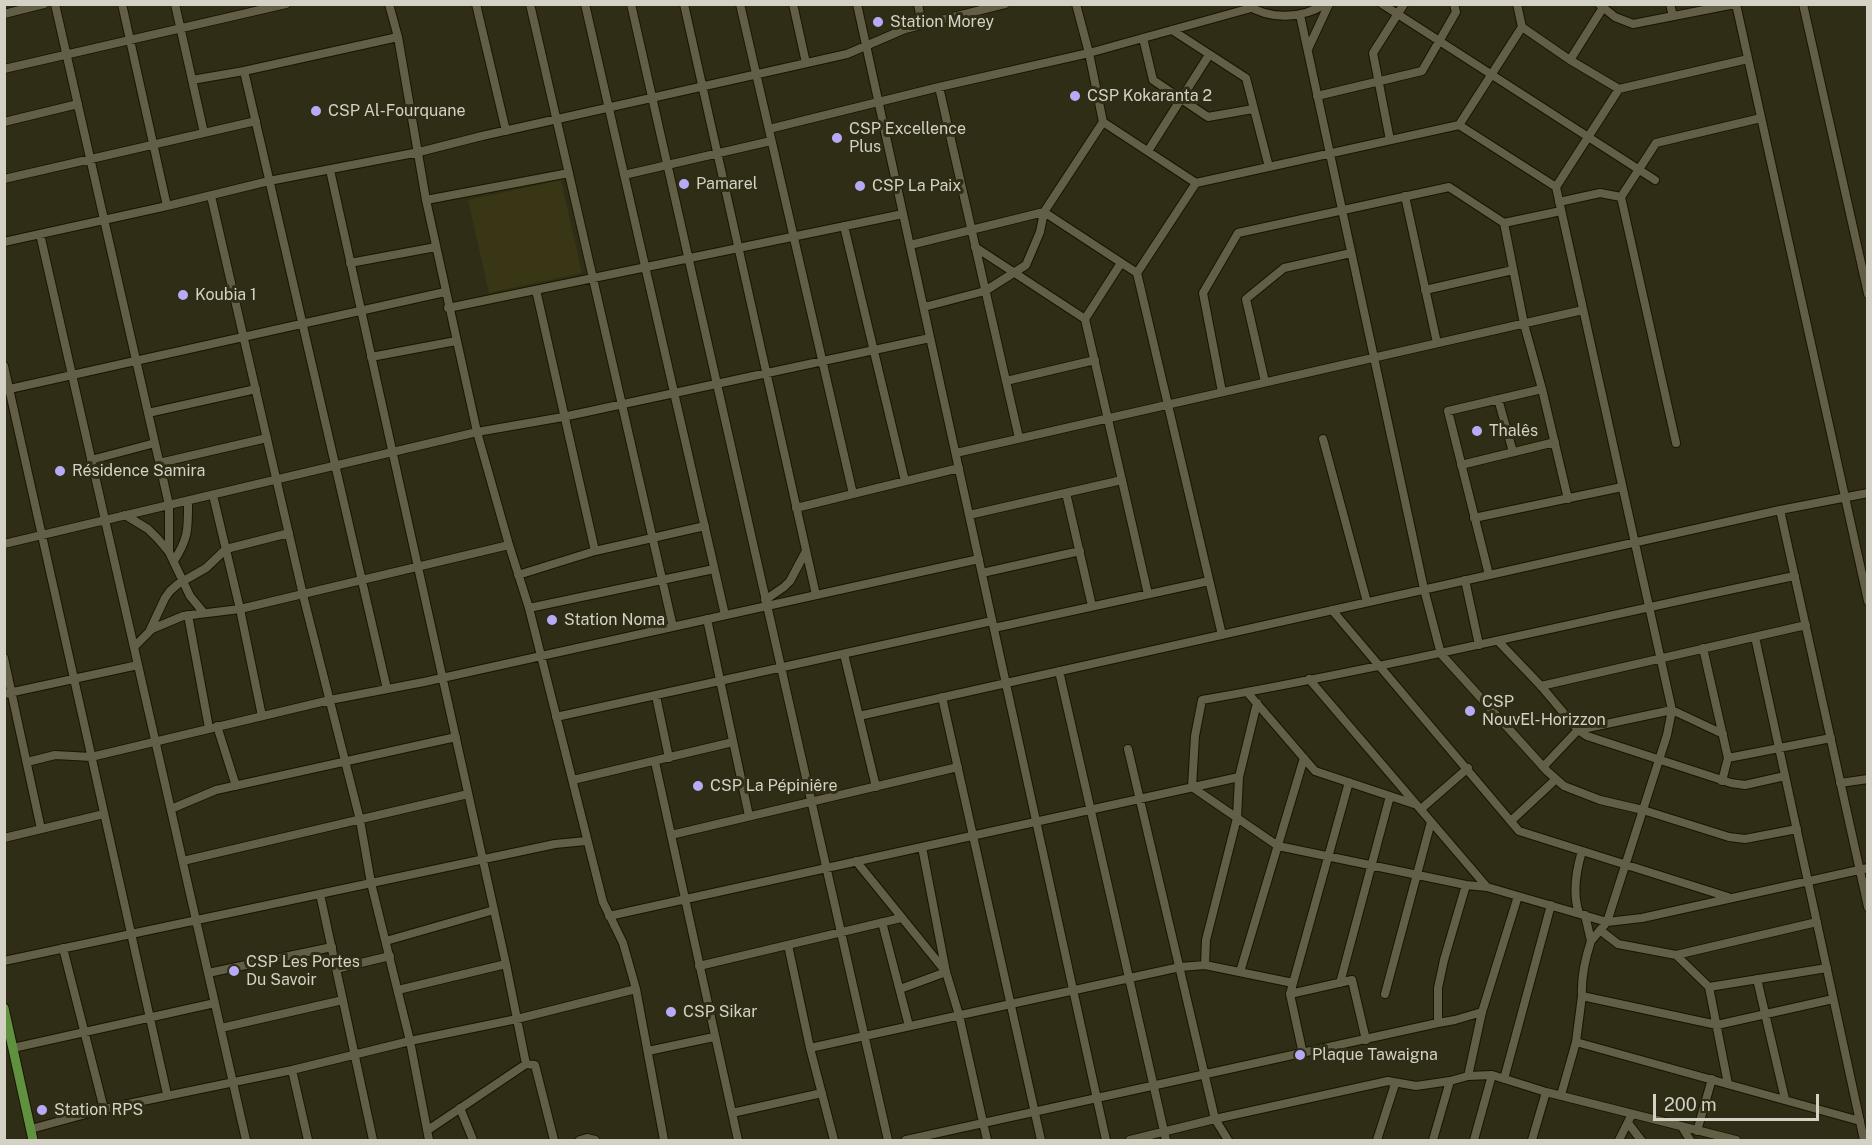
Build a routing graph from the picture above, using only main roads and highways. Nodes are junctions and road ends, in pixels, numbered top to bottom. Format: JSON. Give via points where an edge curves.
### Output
{"nodes":[{"id":1,"x":4,"y":1008,"type":"edge"},
{"id":2,"x":33,"y":1140,"type":"edge"}],
"edges":[{"from":1,"to":2,"type":"main road"}]}
